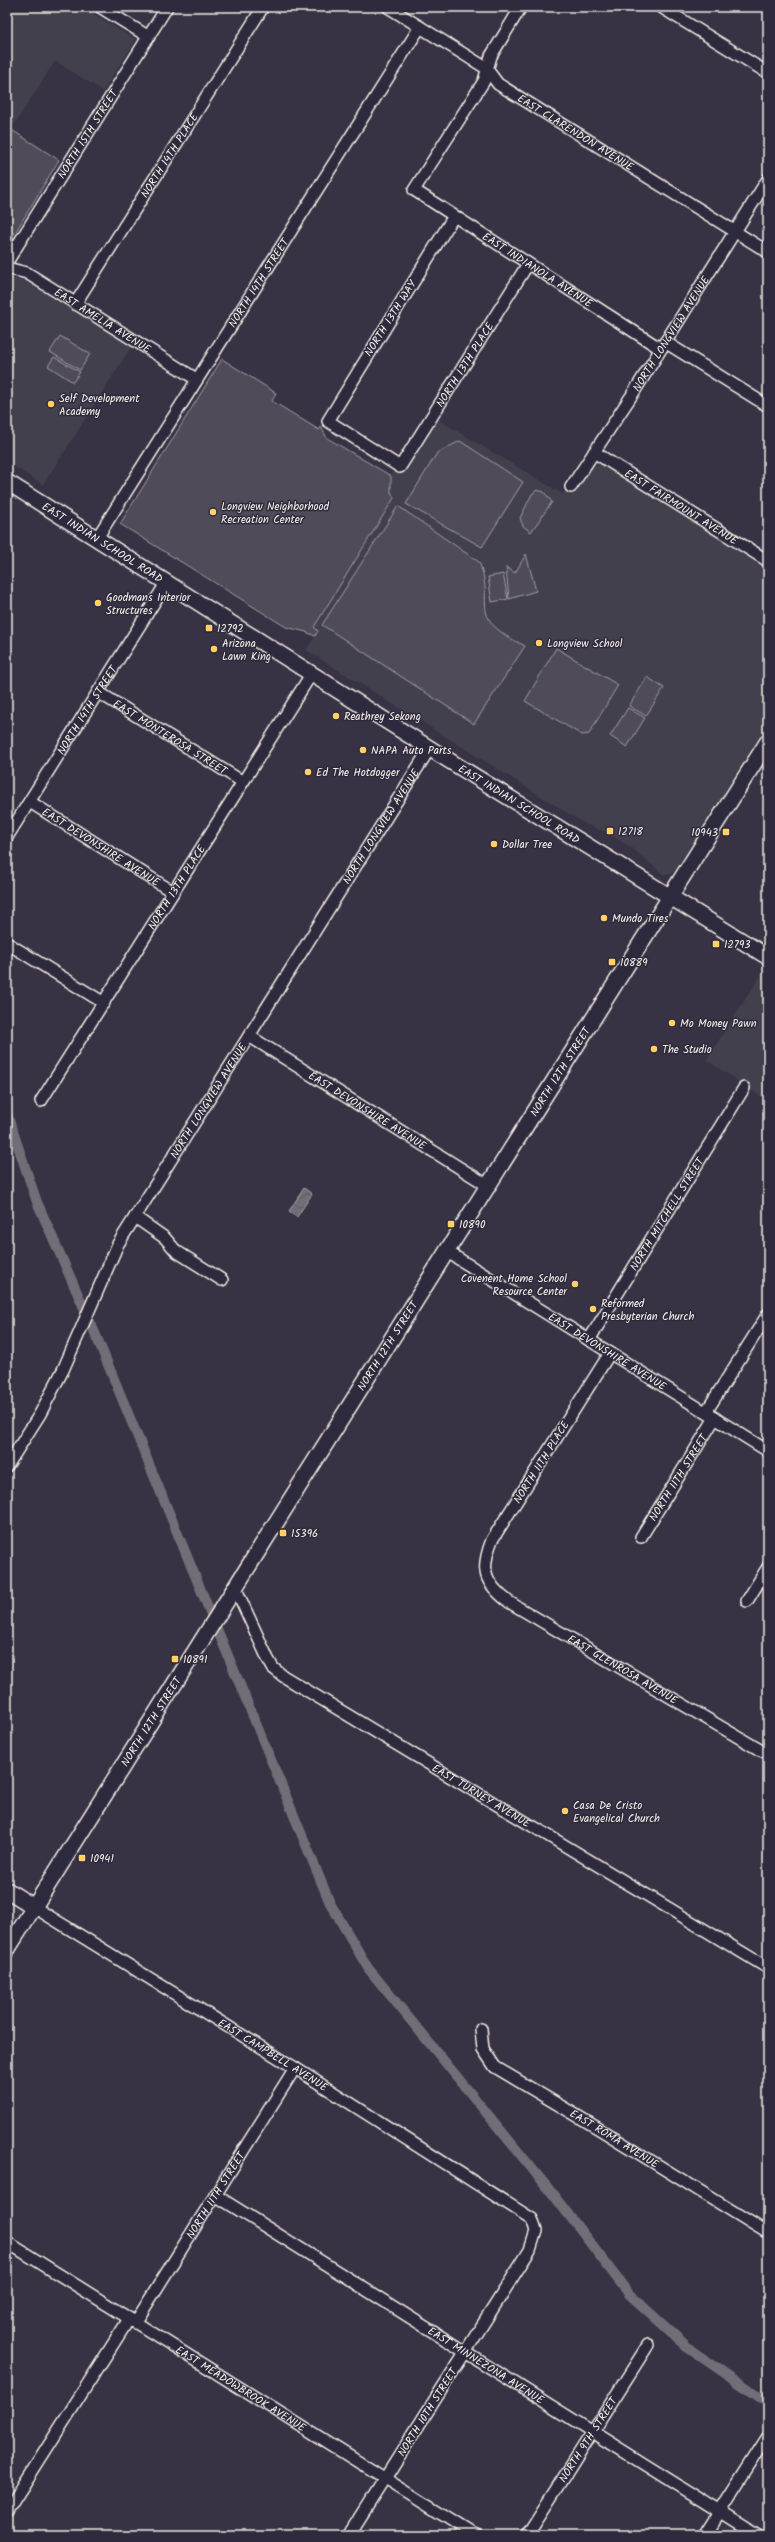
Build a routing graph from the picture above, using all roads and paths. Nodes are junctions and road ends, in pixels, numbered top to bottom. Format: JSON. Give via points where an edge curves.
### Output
{"nodes":[{"id":1,"x":100,"y":7,"type":"edge"},
{"id":2,"x":167,"y":7,"type":"edge"},
{"id":3,"x":263,"y":7,"type":"edge"},
{"id":4,"x":388,"y":7,"type":"edge"},
{"id":5,"x":521,"y":7,"type":"edge"},
{"id":6,"x":661,"y":7,"type":"edge"},
{"id":7,"x":420,"y":27,"type":"junction"},
{"id":8,"x":149,"y":37,"type":"junction"},
{"id":9,"x":486,"y":68,"type":"junction"},
{"id":10,"x":768,"y":73,"type":"edge"},
{"id":11,"x":768,"y":179,"type":"edge"},
{"id":12,"x":454,"y":216,"type":"junction"},
{"id":13,"x":735,"y":232,"type":"junction"},
{"id":14,"x":768,"y":252,"type":"edge"},
{"id":15,"x":7,"y":262,"type":"edge"},
{"id":16,"x":528,"y":264,"type":"junction"},
{"id":17,"x":7,"y":268,"type":"edge"},
{"id":18,"x":75,"y":304,"type":"junction"},
{"id":19,"x":663,"y":345,"type":"junction"},
{"id":20,"x":196,"y":379,"type":"junction"},
{"id":21,"x":768,"y":406,"type":"edge"},
{"id":22,"x":594,"y":452,"type":"junction"},
{"id":23,"x":400,"y":467,"type":"joint"},
{"id":24,"x":7,"y":482,"type":"edge"},
{"id":25,"x":571,"y":487,"type":"dead end"},
{"id":26,"x":97,"y":538,"type":"junction"},
{"id":27,"x":768,"y":561,"type":"edge"},
{"id":28,"x":166,"y":582,"type":"junction"},
{"id":29,"x":312,"y":673,"type":"junction"},
{"id":30,"x":98,"y":692,"type":"junction"},
{"id":31,"x":768,"y":741,"type":"edge"},
{"id":32,"x":430,"y":748,"type":"junction"},
{"id":33,"x":243,"y":782,"type":"junction"},
{"id":34,"x":30,"y":802,"type":"junction"},
{"id":35,"x":7,"y":837,"type":"edge"},
{"id":36,"x":173,"y":892,"type":"junction"},
{"id":37,"x":671,"y":896,"type":"junction"},
{"id":38,"x":7,"y":943,"type":"edge"},
{"id":39,"x":768,"y":957,"type":"edge"},
{"id":40,"x":104,"y":1003,"type":"junction"},
{"id":41,"x":249,"y":1036,"type":"junction"},
{"id":42,"x":744,"y":1088,"type":"dead end"},
{"id":43,"x":41,"y":1101,"type":"dead end"},
{"id":44,"x":487,"y":1185,"type":"junction"},
{"id":45,"x":135,"y":1217,"type":"junction"},
{"id":46,"x":446,"y":1251,"type":"junction"},
{"id":47,"x":222,"y":1280,"type":"dead end"},
{"id":48,"x":768,"y":1314,"type":"edge"},
{"id":49,"x":589,"y":1340,"type":"junction"},
{"id":50,"x":610,"y":1353,"type":"junction"},
{"id":51,"x":710,"y":1415,"type":"junction"},
{"id":52,"x":768,"y":1451,"type":"edge"},
{"id":53,"x":7,"y":1466,"type":"edge"},
{"id":54,"x":641,"y":1537,"type":"dead end"},
{"id":55,"x":768,"y":1567,"type":"edge"},
{"id":56,"x":485,"y":1575,"type":"joint"},
{"id":57,"x":235,"y":1587,"type":"junction"},
{"id":58,"x":747,"y":1601,"type":"dead end"},
{"id":59,"x":768,"y":1753,"type":"edge"},
{"id":60,"x":7,"y":1890,"type":"edge"},
{"id":61,"x":34,"y":1907,"type":"junction"},
{"id":62,"x":7,"y":1950,"type":"edge"},
{"id":63,"x":768,"y":1968,"type":"edge"},
{"id":64,"x":481,"y":2030,"type":"dead end"},
{"id":65,"x":295,"y":2068,"type":"junction"},
{"id":66,"x":215,"y":2195,"type":"junction"},
{"id":67,"x":535,"y":2225,"type":"joint"},
{"id":68,"x":768,"y":2233,"type":"edge"},
{"id":69,"x":7,"y":2242,"type":"edge"},
{"id":70,"x":132,"y":2321,"type":"junction"},
{"id":71,"x":648,"y":2345,"type":"dead end"},
{"id":72,"x":465,"y":2352,"type":"junction"},
{"id":73,"x":592,"y":2432,"type":"junction"},
{"id":74,"x":767,"y":2438,"type":"dead end"},
{"id":75,"x":385,"y":2479,"type":"junction"},
{"id":76,"x":7,"y":2511,"type":"edge"},
{"id":77,"x":720,"y":2512,"type":"junction"},
{"id":78,"x":349,"y":2535,"type":"edge"},
{"id":79,"x":475,"y":2535,"type":"edge"},
{"id":80,"x":527,"y":2535,"type":"edge"},
{"id":81,"x":705,"y":2535,"type":"edge"},
{"id":82,"x":757,"y":2535,"type":"edge"}],
"edges":[{"from":1,"to":8,"type":"street"},
{"from":2,"to":8,"type":"street","name":"NORTH 15TH STREET"},
{"from":3,"to":18,"type":"street","name":"NORTH 14TH PLACE"},
{"from":4,"to":7,"type":"street","name":"EAST CLARENDON AVENUE"},
{"from":5,"to":9,"type":"street"},
{"from":6,"to":10,"type":"street"},
{"from":7,"to":9,"type":"street","name":"EAST CLARENDON AVENUE"},
{"from":7,"to":20,"type":"street","name":"NORTH 14TH STREET"},
{"from":8,"to":15,"type":"street","name":"NORTH 15TH STREET"},
{"from":9,"to":12,"type":"street","name":"EAST INDIANOLA AVENUE","via":[[484,81],[414,190]]},
{"from":9,"to":13,"type":"street","name":"EAST CLARENDON AVENUE","via":[[498,84]]},
{"from":11,"to":13,"type":"street","name":"NORTH LONGVIEW AVENUE"},
{"from":12,"to":16,"type":"street","name":"EAST INDIANOLA AVENUE"},
{"from":12,"to":23,"type":"street","name":"NORTH 13TH WAY","via":[[328,421]]},
{"from":13,"to":14,"type":"street","name":"EAST CLARENDON AVENUE"},
{"from":13,"to":19,"type":"street","name":"NORTH LONGVIEW AVENUE"},
{"from":16,"to":19,"type":"street","name":"EAST INDIANOLA AVENUE"},
{"from":16,"to":23,"type":"street","name":"NORTH 13TH PLACE"},
{"from":17,"to":18,"type":"street","name":"EAST AMELIA AVENUE","via":[[27,273]]},
{"from":18,"to":20,"type":"street","name":"EAST AMELIA AVENUE"},
{"from":19,"to":21,"type":"street","name":"EAST INDIANOLA AVENUE"},
{"from":19,"to":22,"type":"street","name":"NORTH LONGVIEW AVENUE"},
{"from":20,"to":26,"type":"street","name":"NORTH 14TH STREET"},
{"from":22,"to":25,"type":"street","name":"NORTH LONGVIEW AVENUE"},
{"from":22,"to":27,"type":"street","name":"EAST FAIRMOUNT AVENUE"},
{"from":24,"to":26,"type":"street","name":"EAST INDIAN SCHOOL ROAD"},
{"from":26,"to":28,"type":"street","name":"EAST INDIAN SCHOOL ROAD"},
{"from":28,"to":29,"type":"street","name":"EAST INDIAN SCHOOL ROAD"},
{"from":28,"to":30,"type":"street","name":"NORTH 14TH STREET"},
{"from":29,"to":32,"type":"street","name":"EAST INDIAN SCHOOL ROAD"},
{"from":29,"to":33,"type":"street","name":"NORTH 13TH PLACE"},
{"from":30,"to":33,"type":"street","name":"EAST MONTEROSA STREET"},
{"from":30,"to":34,"type":"street","name":"NORTH 14TH STREET"},
{"from":31,"to":37,"type":"street","name":"NORTH 12TH STREET"},
{"from":32,"to":37,"type":"street","name":"EAST INDIAN SCHOOL ROAD"},
{"from":32,"to":41,"type":"street","name":"NORTH LONGVIEW AVENUE"},
{"from":33,"to":36,"type":"street","name":"NORTH 13TH PLACE"},
{"from":34,"to":35,"type":"street","name":"NORTH 14TH STREET"},
{"from":34,"to":36,"type":"street","name":"EAST DEVONSHIRE AVENUE"},
{"from":36,"to":40,"type":"street","name":"NORTH 13TH PLACE"},
{"from":37,"to":39,"type":"street","name":"EAST INDIAN SCHOOL ROAD"},
{"from":37,"to":44,"type":"street","name":"NORTH 12TH STREET"},
{"from":38,"to":40,"type":"street"},
{"from":40,"to":43,"type":"street","name":"NORTH 13TH PLACE"},
{"from":41,"to":44,"type":"street","name":"EAST DEVONSHIRE AVENUE"},
{"from":41,"to":45,"type":"street","name":"NORTH LONGVIEW AVENUE"},
{"from":42,"to":49,"type":"street","name":"NORTH MITCHELL STREET"},
{"from":44,"to":46,"type":"street","name":"NORTH 12TH STREET"},
{"from":45,"to":47,"type":"street","via":[[165,1238],[176,1251]]},
{"from":45,"to":53,"type":"street","name":"NORTH LONGVIEW AVENUE","via":[[118,1244],[81,1330],[40,1414]]},
{"from":46,"to":49,"type":"street","name":"EAST DEVONSHIRE AVENUE"},
{"from":46,"to":57,"type":"street","name":"NORTH 12TH STREET"},
{"from":48,"to":51,"type":"street","name":"NORTH 11TH STREET"},
{"from":49,"to":50,"type":"street","name":"EAST DEVONSHIRE AVENUE"},
{"from":50,"to":51,"type":"street","name":"EAST DEVONSHIRE AVENUE"},
{"from":50,"to":56,"type":"street","name":"NORTH 11TH PLACE","via":[[492,1540],[485,1564]]},
{"from":51,"to":52,"type":"street","name":"EAST DEVONSHIRE AVENUE"},
{"from":51,"to":54,"type":"street","name":"NORTH 11TH STREET"},
{"from":55,"to":58,"type":"street"},
{"from":56,"to":59,"type":"street","name":"EAST GLENROSA AVENUE","via":[[499,1594],[510,1602]]},
{"from":57,"to":61,"type":"street","name":"NORTH 12TH STREET"},
{"from":57,"to":63,"type":"street","name":"EAST TURNEY AVENUE","via":[[268,1659],[273,1668],[283,1676]]},
{"from":60,"to":61,"type":"street","name":"EAST CAMPBELL AVENUE"},
{"from":61,"to":62,"type":"street","name":"NORTH 12TH STREET"},
{"from":61,"to":65,"type":"street","name":"EAST CAMPBELL AVENUE"},
{"from":64,"to":68,"type":"street","name":"EAST ROMA AVENUE","via":[[483,2049],[495,2067]]},
{"from":65,"to":66,"type":"street","name":"NORTH 11TH STREET"},
{"from":65,"to":67,"type":"street","name":"EAST CAMPBELL AVENUE","via":[[528,2215]]},
{"from":66,"to":70,"type":"street","name":"NORTH 11TH STREET"},
{"from":66,"to":72,"type":"street","name":"EAST MINNEZONA AVENUE"},
{"from":67,"to":72,"type":"street","name":"NORTH 10TH STREET","via":[[530,2250]]},
{"from":69,"to":70,"type":"street","name":"EAST MEADOWBROOK AVENUE"},
{"from":70,"to":75,"type":"street","name":"EAST MEADOWBROOK AVENUE"},
{"from":70,"to":76,"type":"street","name":"NORTH 11TH STREET"},
{"from":71,"to":73,"type":"street","name":"NORTH 9TH STREET"},
{"from":72,"to":73,"type":"street","name":"EAST MINNEZONA AVENUE"},
{"from":72,"to":75,"type":"street","name":"NORTH 10TH STREET"},
{"from":73,"to":77,"type":"street","name":"EAST MINNEZONA AVENUE"},
{"from":73,"to":80,"type":"street","name":"NORTH 9TH STREET"},
{"from":74,"to":77,"type":"street"},
{"from":75,"to":78,"type":"street","name":"NORTH 10TH STREET"},
{"from":75,"to":79,"type":"street","name":"EAST MEADOWBROOK AVENUE"},
{"from":77,"to":81,"type":"street"},
{"from":77,"to":82,"type":"street","name":"EAST MINNEZONA AVENUE"}]}
